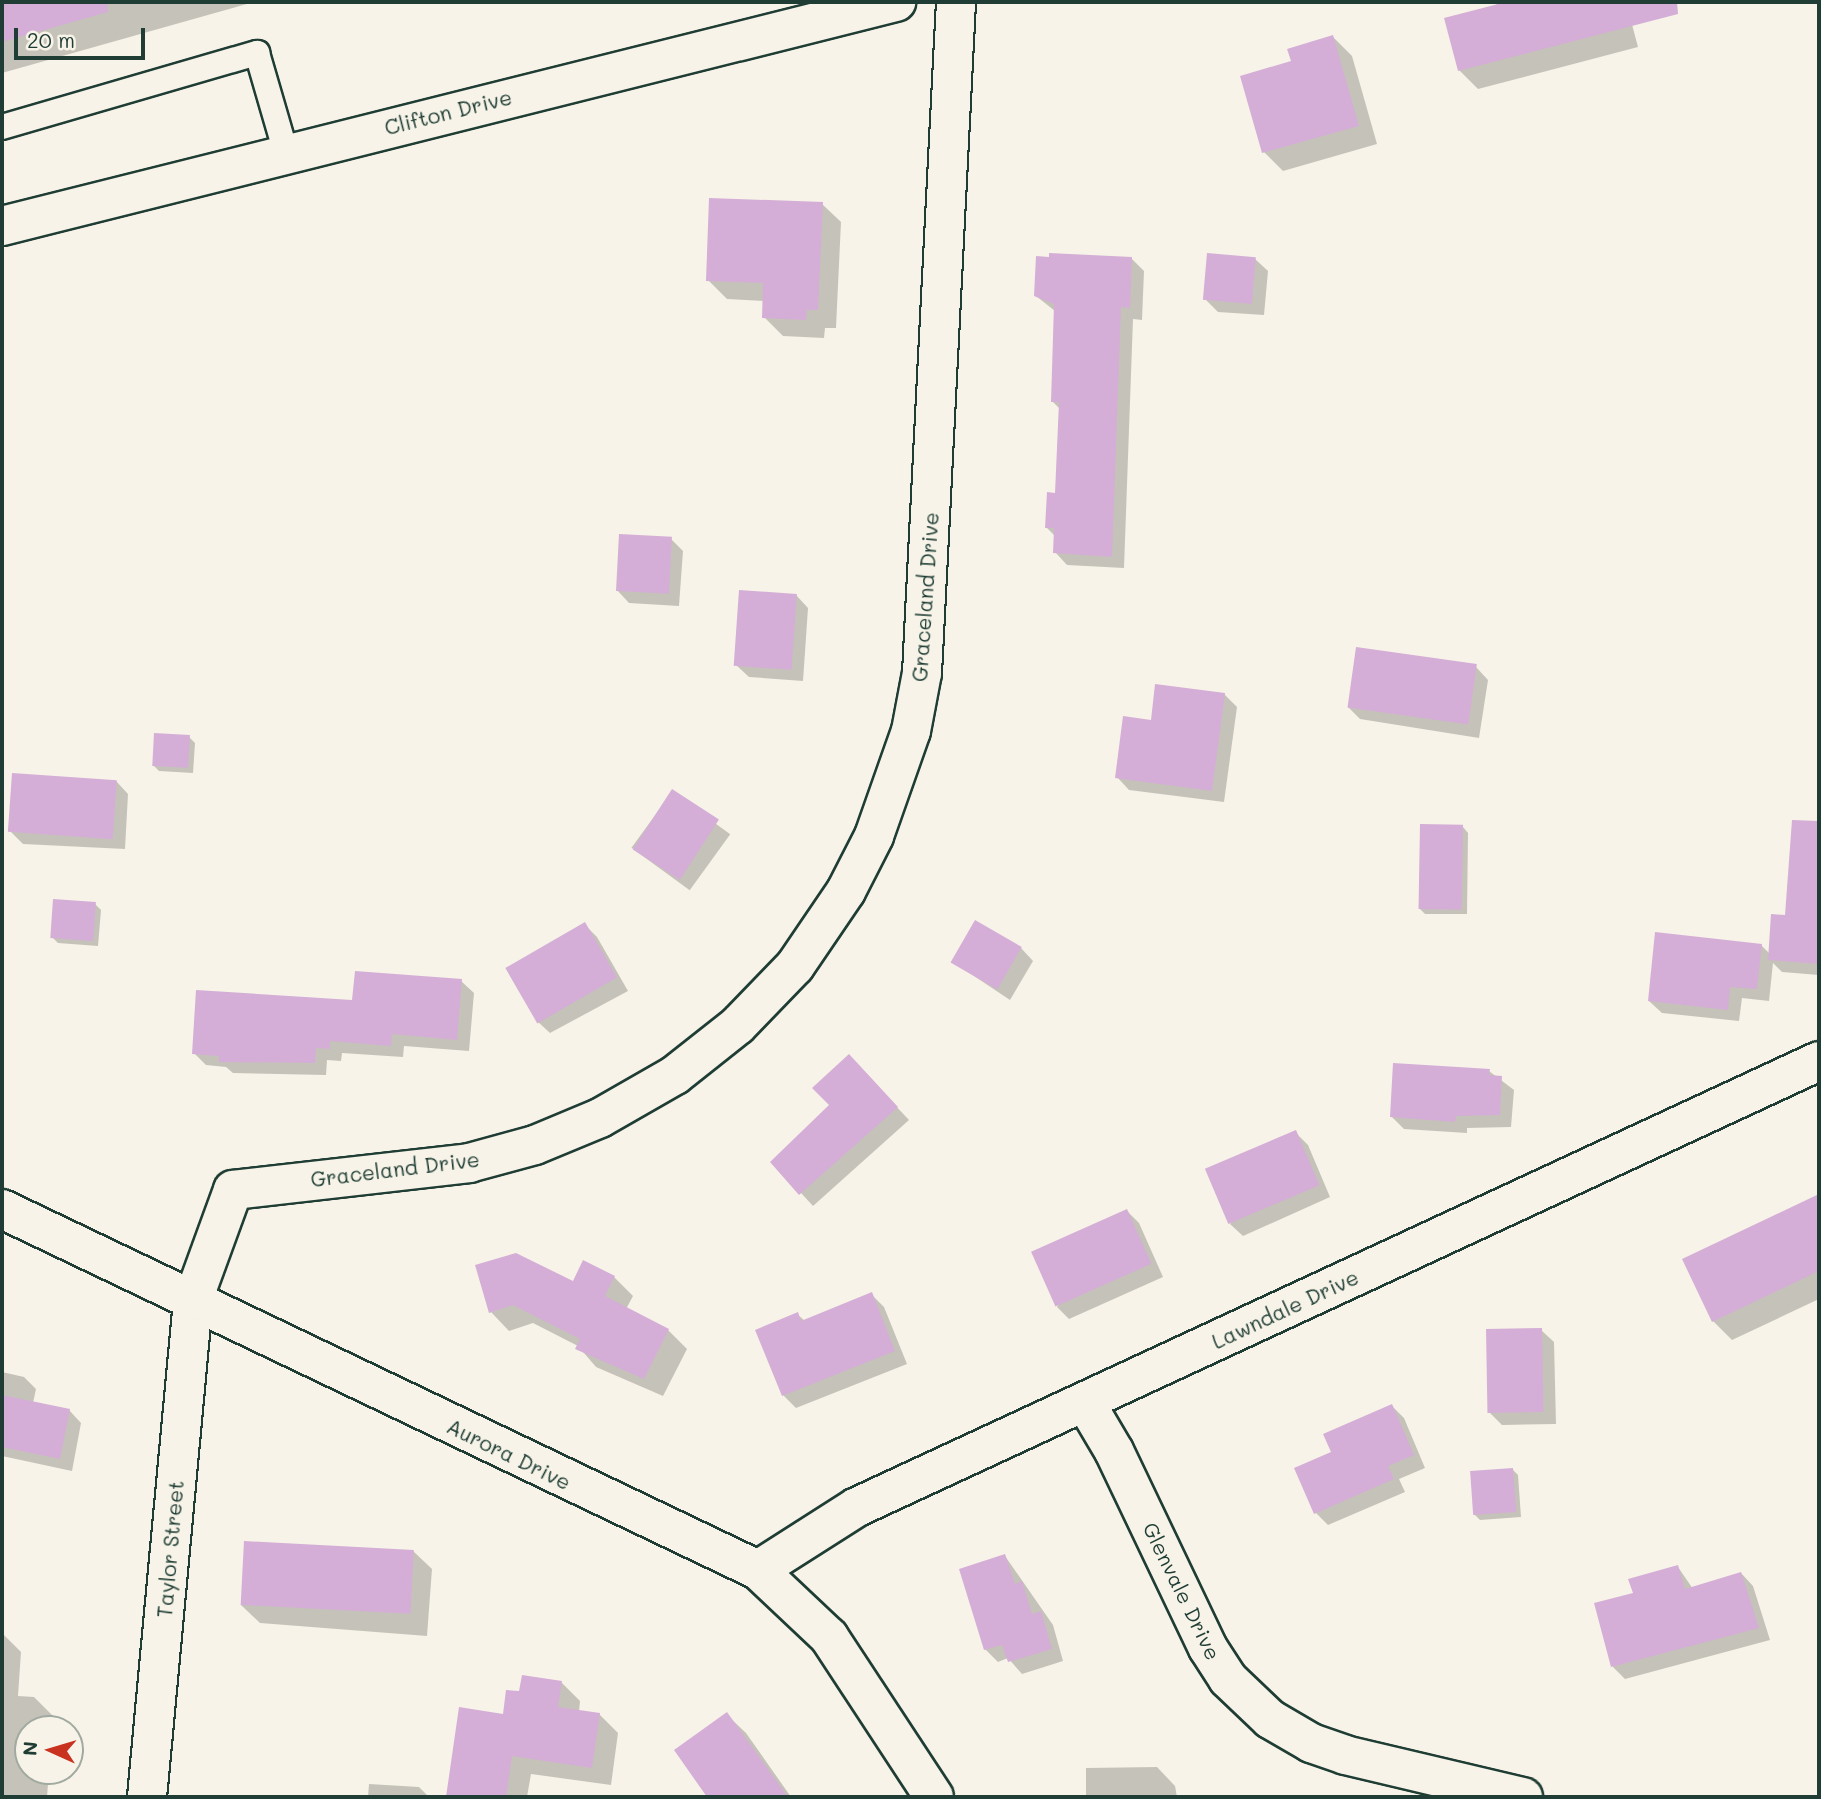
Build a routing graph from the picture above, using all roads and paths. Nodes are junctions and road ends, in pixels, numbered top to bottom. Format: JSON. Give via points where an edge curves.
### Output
{"nodes":[{"id":1,"x":896,"y":2,"type":"edge"},
{"id":2,"x":956,"y":2,"type":"edge"},
{"id":3,"x":2,"y":127,"type":"edge"},
{"id":4,"x":286,"y":153,"type":"junction"},
{"id":5,"x":2,"y":226,"type":"edge"},
{"id":6,"x":1819,"y":1061,"type":"edge"},
{"id":7,"x":2,"y":1209,"type":"edge"},
{"id":8,"x":193,"y":1300,"type":"junction"},
{"id":9,"x":1085,"y":1402,"type":"junction"},
{"id":10,"x":758,"y":1570,"type":"junction"},
{"id":11,"x":147,"y":1797,"type":"edge"},
{"id":12,"x":934,"y":1797,"type":"edge"},
{"id":13,"x":1523,"y":1797,"type":"edge"}],
"edges":[{"from":1,"to":4,"type":"street","name":"Clifton Drive"},
{"from":2,"to":8,"type":"street","name":"Graceland Drive","via":[[922,673],[894,787],[846,891],[795,966],[738,1025],[675,1075],[600,1118],[535,1145],[469,1163],[233,1190]]},
{"from":3,"to":4,"type":"lane","via":[[257,53]]},
{"from":4,"to":5,"type":"street","name":"Clifton Drive"},
{"from":6,"to":9,"type":"street","name":"Lawndale Drive"},
{"from":7,"to":8,"type":"street","name":"Aurora Drive"},
{"from":8,"to":10,"type":"street","name":"Aurora Drive"},
{"from":8,"to":11,"type":"street","name":"Taylor Street"},
{"from":9,"to":10,"type":"street","name":"Lawndale Drive","via":[[857,1507]]},
{"from":9,"to":13,"type":"street","name":"Glenvale Drive","via":[[1114,1451],[1208,1648],[1228,1679],[1270,1719],[1311,1743],[1345,1755]]},
{"from":10,"to":12,"type":"street","name":"Aurora Drive","via":[[829,1637]]}]}
